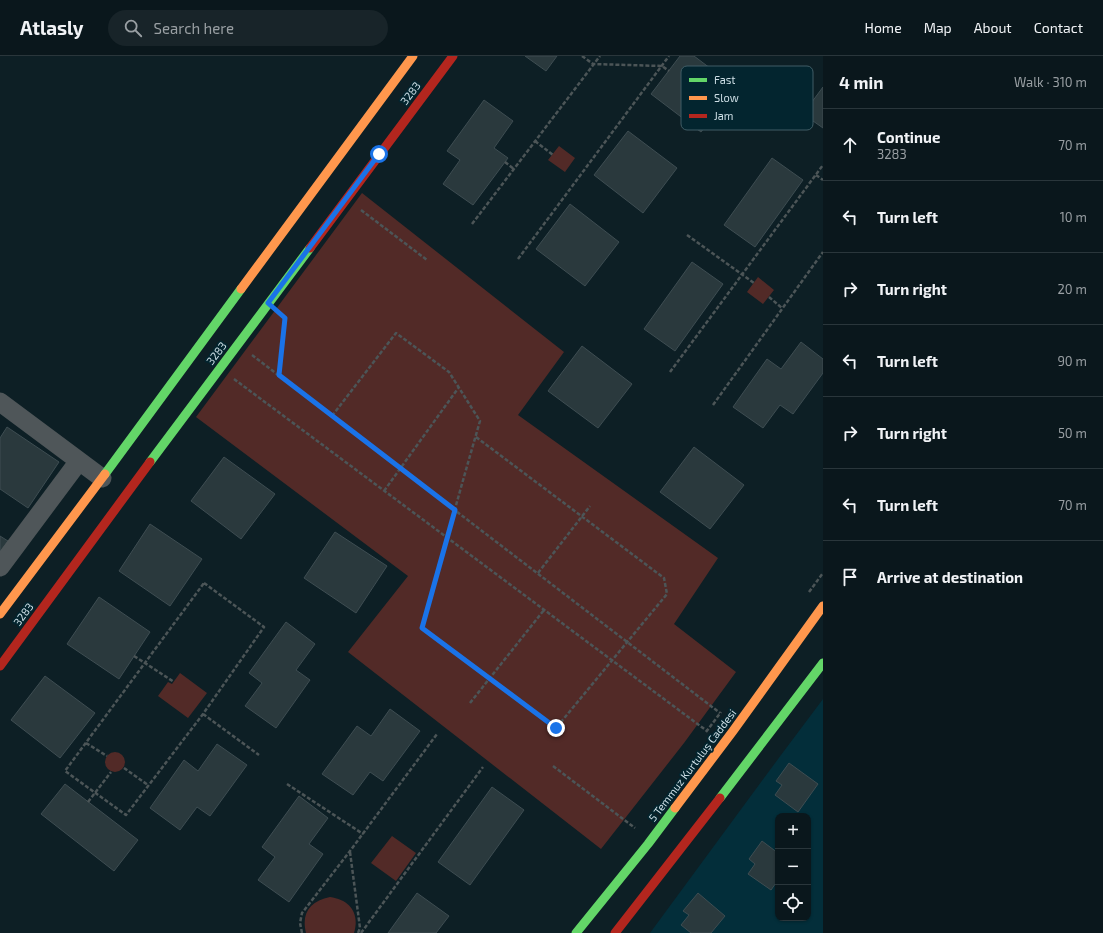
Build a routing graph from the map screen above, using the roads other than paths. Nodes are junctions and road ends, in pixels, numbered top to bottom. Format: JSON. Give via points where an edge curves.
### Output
{"nodes":[{"id":1,"x":413,"y":56,"type":"edge"},
{"id":2,"x":453,"y":56,"type":"edge"},
{"id":3,"x":0,"y":402,"type":"edge"},
{"id":4,"x":79,"y":461,"type":"junction"},
{"id":5,"x":102,"y":478,"type":"junction"},
{"id":6,"x":0,"y":567,"type":"edge"},
{"id":7,"x":823,"y":606,"type":"edge"},
{"id":8,"x":0,"y":614,"type":"edge"},
{"id":9,"x":823,"y":663,"type":"edge"},
{"id":10,"x":0,"y":666,"type":"edge"},
{"id":11,"x":576,"y":933,"type":"edge"},
{"id":12,"x":615,"y":933,"type":"edge"}],
"edges":[{"from":1,"to":5,"type":"street","name":"3283"},
{"from":2,"to":10,"type":"street","name":"3283"},
{"from":3,"to":4,"type":"street"},
{"from":4,"to":5,"type":"street"},
{"from":4,"to":6,"type":"street"},
{"from":5,"to":8,"type":"street","name":"3283"},
{"from":7,"to":11,"type":"street","name":"5 Temmuz Kurtuluş Caddesi","via":[[653,837]]},
{"from":9,"to":12,"type":"street"}]}
